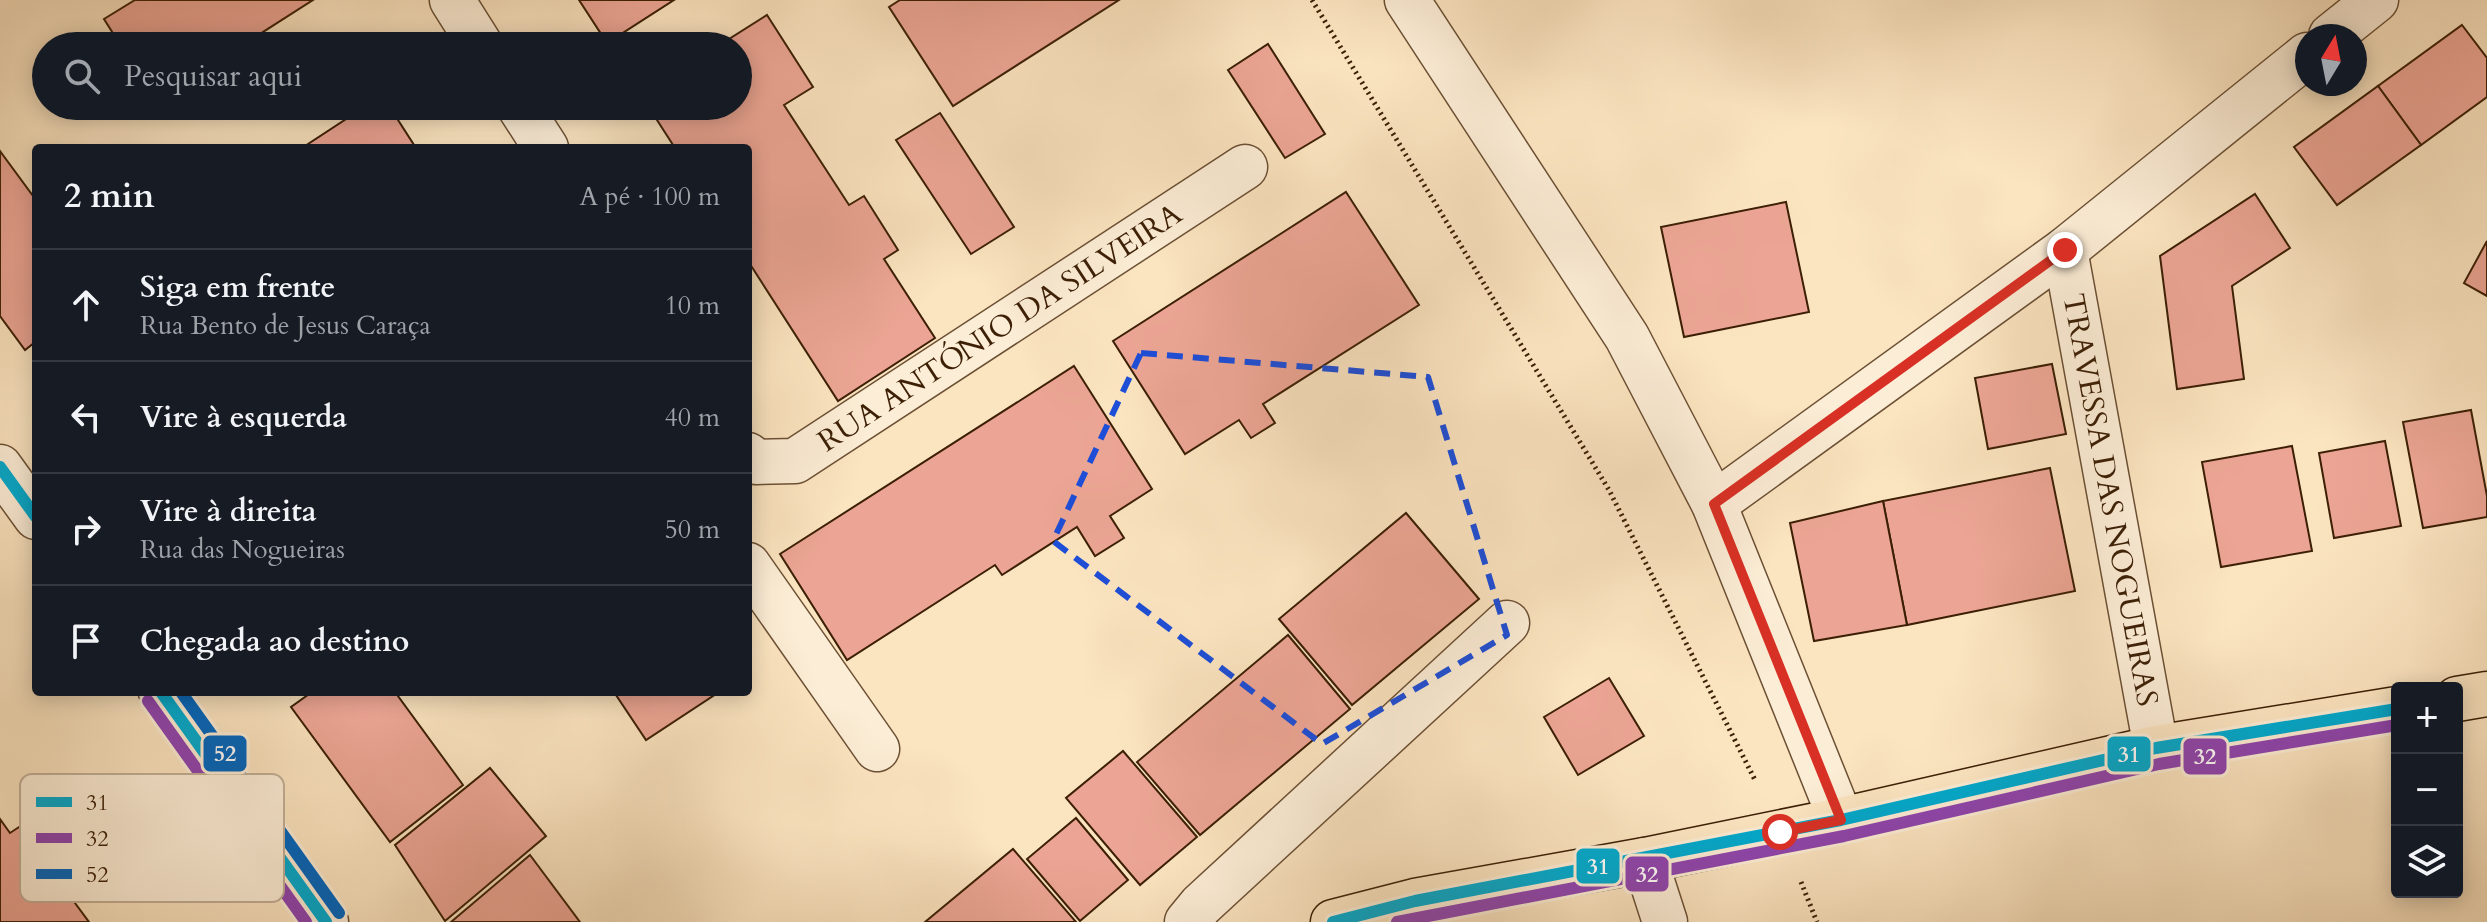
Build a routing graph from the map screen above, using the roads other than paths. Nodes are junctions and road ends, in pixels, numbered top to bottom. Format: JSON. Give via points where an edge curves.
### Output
{"nodes":[{"id":1,"x":452,"y":0,"type":"edge"},
{"id":2,"x":1407,"y":0,"type":"edge"},
{"id":3,"x":2376,"y":0,"type":"edge"},
{"id":4,"x":2346,"y":24,"type":"edge"},
{"id":5,"x":472,"y":32,"type":"edge"},
{"id":6,"x":2295,"y":65,"type":"edge"},
{"id":7,"x":528,"y":120,"type":"edge"},
{"id":8,"x":543,"y":144,"type":"edge"},
{"id":9,"x":1245,"y":167,"type":"dead end"},
{"id":10,"x":2065,"y":250,"type":"junction"},
{"id":11,"x":0,"y":467,"type":"edge"},
{"id":12,"x":752,"y":467,"type":"edge"},
{"id":13,"x":1714,"y":504,"type":"junction"},
{"id":14,"x":32,"y":511,"type":"edge"},
{"id":15,"x":752,"y":571,"type":"edge"},
{"id":16,"x":1507,"y":623,"type":"dead end"},
{"id":17,"x":2487,"y":694,"type":"edge"},
{"id":18,"x":164,"y":696,"type":"edge"},
{"id":19,"x":2463,"y":698,"type":"edge"},
{"id":20,"x":2391,"y":710,"type":"edge"},
{"id":21,"x":2156,"y":748,"type":"junction"},
{"id":22,"x":877,"y":749,"type":"dead end"},
{"id":23,"x":220,"y":774,"type":"edge"},
{"id":24,"x":1841,"y":820,"type":"junction"},
{"id":25,"x":1645,"y":860,"type":"junction"},
{"id":26,"x":284,"y":863,"type":"edge"},
{"id":27,"x":326,"y":922,"type":"edge"},
{"id":28,"x":1187,"y":922,"type":"edge"},
{"id":29,"x":1333,"y":922,"type":"edge"},
{"id":30,"x":1665,"y":922,"type":"edge"}],
"edges":[{"from":1,"to":5,"type":"street"},
{"from":2,"to":13,"type":"street","via":[[1627,337]]},
{"from":3,"to":4,"type":"street"},
{"from":6,"to":10,"type":"street"},
{"from":7,"to":8,"type":"street"},
{"from":9,"to":12,"type":"street","name":"RUA ANTÓNIO DA SILVEIRA","via":[[795,461]]},
{"from":10,"to":13,"type":"street"},
{"from":10,"to":21,"type":"street","name":"TRAVESSA DAS NOGUEIRAS"},
{"from":11,"to":14,"type":"street"},
{"from":13,"to":24,"type":"street"},
{"from":15,"to":22,"type":"street"},
{"from":16,"to":28,"type":"street"},
{"from":17,"to":19,"type":"main road"},
{"from":18,"to":23,"type":"street"},
{"from":20,"to":21,"type":"main road"},
{"from":21,"to":24,"type":"main road"},
{"from":24,"to":25,"type":"main road"},
{"from":25,"to":29,"type":"main road","via":[[1415,901]]},
{"from":25,"to":30,"type":"street"},
{"from":26,"to":27,"type":"street"}]}
